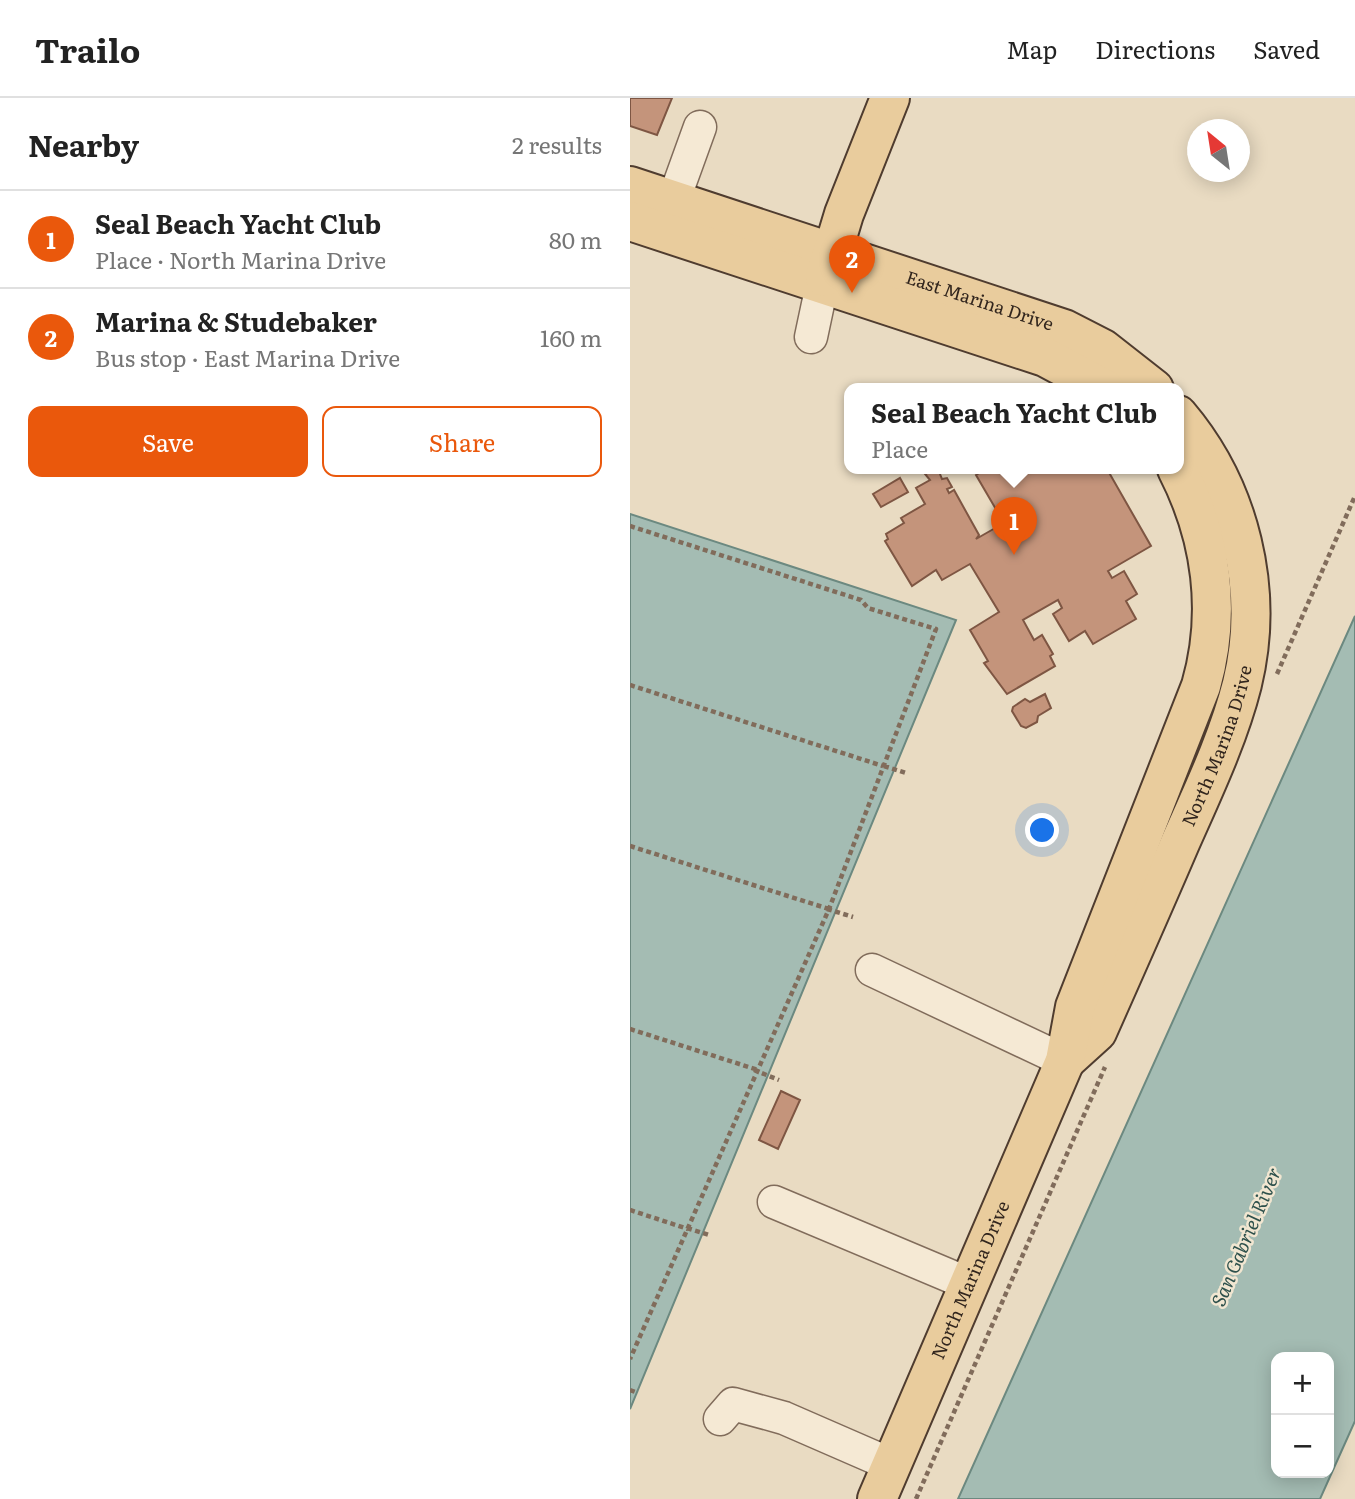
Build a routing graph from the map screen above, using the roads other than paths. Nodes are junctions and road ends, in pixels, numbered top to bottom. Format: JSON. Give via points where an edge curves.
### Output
{"nodes":[{"id":1,"x":890,"y":98,"type":"edge"},
{"id":2,"x":700,"y":127,"type":"dead end"},
{"id":3,"x":630,"y":187,"type":"edge"},
{"id":4,"x":674,"y":199,"type":"junction"},
{"id":5,"x":630,"y":220,"type":"edge"},
{"id":6,"x":827,"y":268,"type":"junction"},
{"id":7,"x":810,"y":337,"type":"dead end"},
{"id":8,"x":1093,"y":383,"type":"edge"},
{"id":9,"x":1146,"y":383,"type":"edge"},
{"id":10,"x":1184,"y":423,"type":"edge"},
{"id":11,"x":1179,"y":474,"type":"edge"},
{"id":12,"x":872,"y":970,"type":"dead end"},
{"id":13,"x":1065,"y":1061,"type":"junction"},
{"id":14,"x":774,"y":1202,"type":"dead end"},
{"id":15,"x":969,"y":1284,"type":"junction"},
{"id":16,"x":720,"y":1419,"type":"dead end"},
{"id":17,"x":892,"y":1465,"type":"junction"},
{"id":18,"x":877,"y":1499,"type":"edge"}],
"edges":[{"from":1,"to":6,"type":"main road"},
{"from":2,"to":4,"type":"lane"},
{"from":3,"to":4,"type":"main road","name":"East Marina Drive"},
{"from":4,"to":6,"type":"main road","name":"East Marina Drive"},
{"from":5,"to":6,"type":"main road","name":"East Marina Drive"},
{"from":6,"to":7,"type":"lane"},
{"from":6,"to":8,"type":"main road","name":"East Marina Drive","via":[[1045,358]]},
{"from":6,"to":9,"type":"main road","name":"East Marina Drive","via":[[896,276],[1064,329],[1103,349]]},
{"from":10,"to":13,"type":"main road","name":"North Marina Drive","via":[[1213,463],[1242,534],[1250,611],[1242,683],[1214,765],[1097,1032]]},
{"from":11,"to":13,"type":"main road","name":"North Marina Drive","via":[[1202,532],[1211,572],[1211,653],[1192,713],[1074,1007]]},
{"from":12,"to":13,"type":"lane"},
{"from":13,"to":15,"type":"main road","name":"North Marina Drive"},
{"from":14,"to":15,"type":"lane"},
{"from":15,"to":17,"type":"main road","name":"North Marina Drive"},
{"from":16,"to":17,"type":"lane","via":[[733,1404],[784,1418]]},
{"from":17,"to":18,"type":"main road","name":"North Marina Drive"}]}
